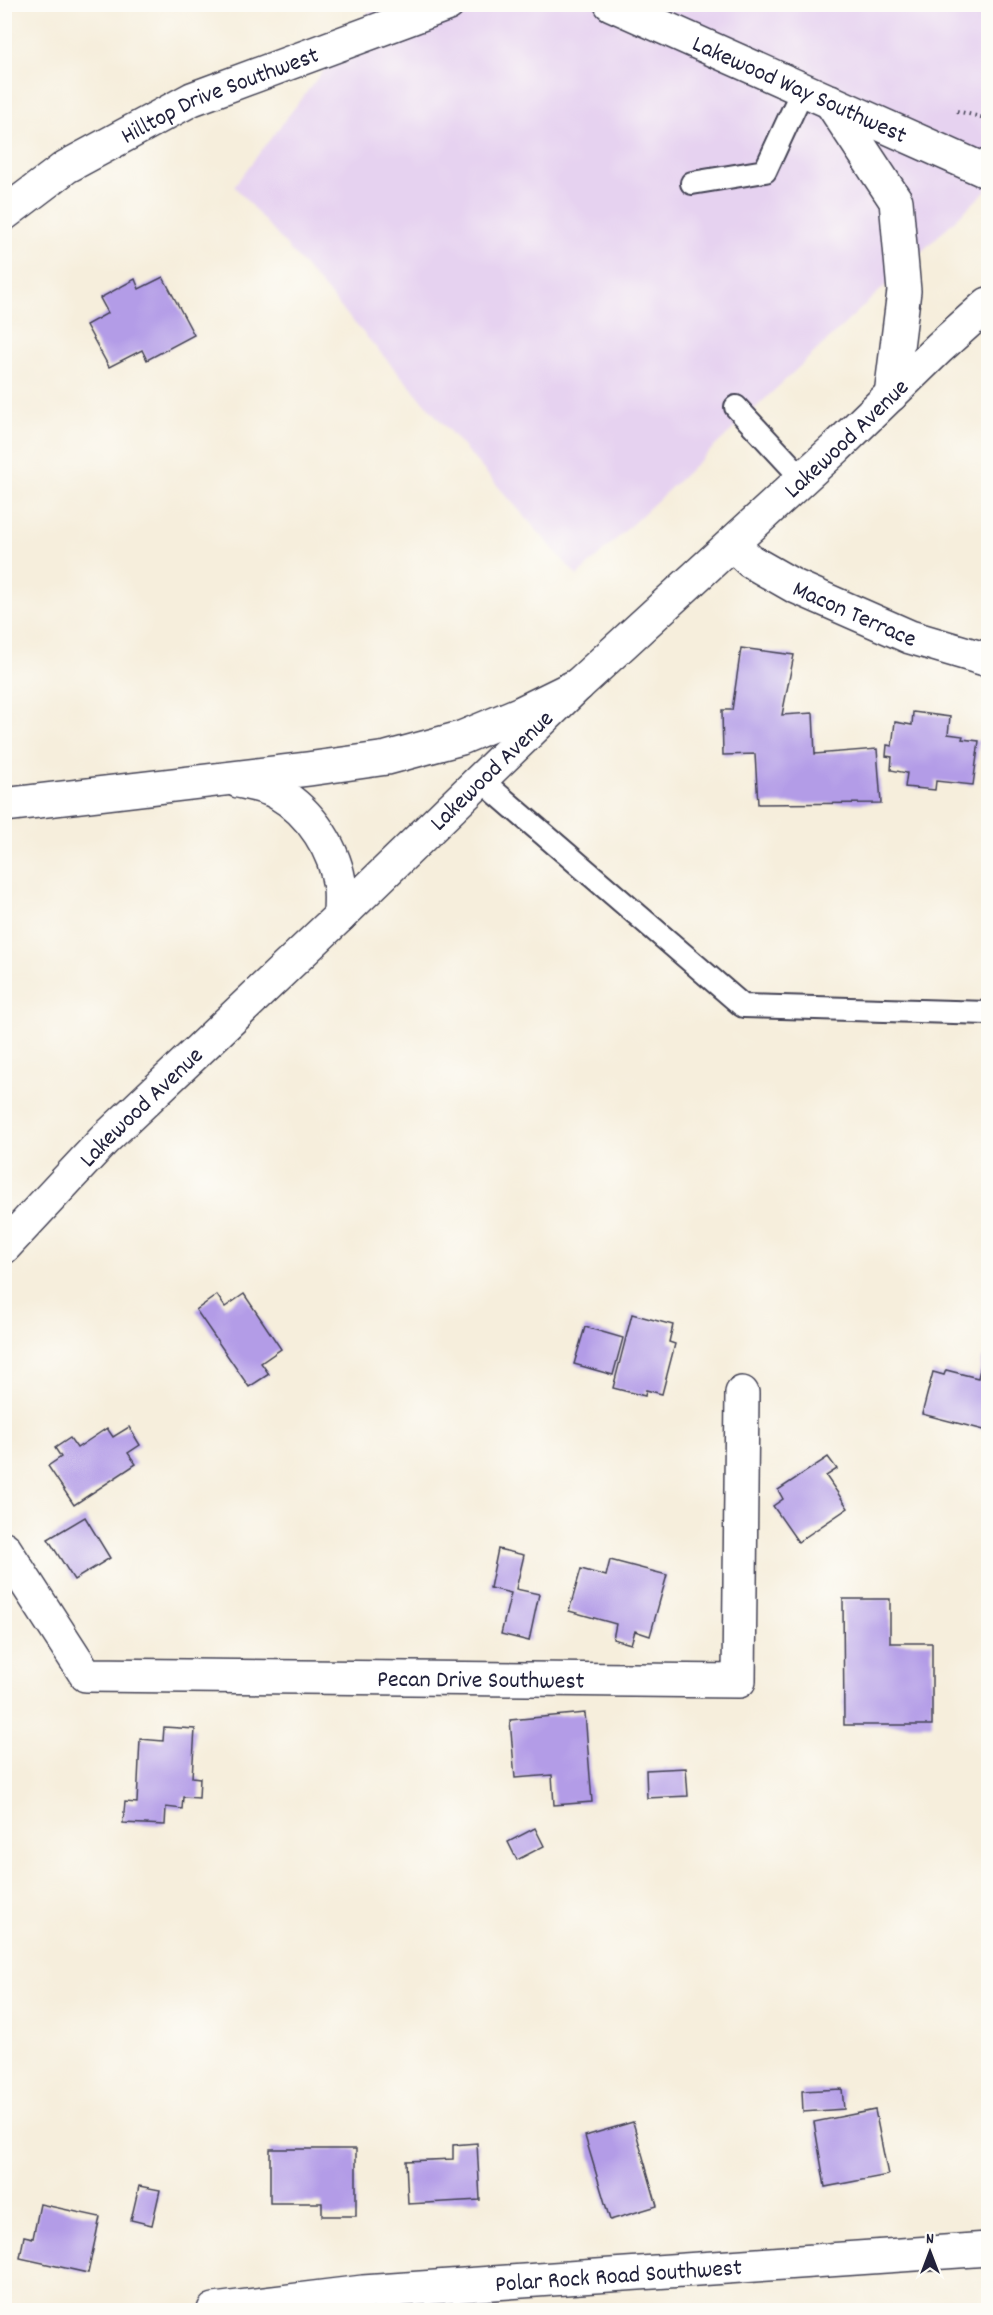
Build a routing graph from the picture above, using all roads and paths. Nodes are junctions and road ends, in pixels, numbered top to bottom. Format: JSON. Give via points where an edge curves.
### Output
{"nodes":[{"id":1,"x":448,"y":4,"type":"edge"},
{"id":2,"x":611,"y":4,"type":"edge"},
{"id":3,"x":816,"y":95,"type":"junction"},
{"id":4,"x":957,"y":111,"type":"dead end"},
{"id":5,"x":988,"y":119,"type":"edge"},
{"id":6,"x":988,"y":172,"type":"edge"},
{"id":7,"x":692,"y":183,"type":"dead end"},
{"id":8,"x":4,"y":214,"type":"edge"},
{"id":9,"x":988,"y":304,"type":"edge"},
{"id":10,"x":891,"y":394,"type":"junction"},
{"id":11,"x":736,"y":407,"type":"dead end"},
{"id":12,"x":803,"y":478,"type":"junction"},
{"id":13,"x":732,"y":544,"type":"junction"},
{"id":14,"x":988,"y":660,"type":"edge"},
{"id":15,"x":578,"y":685,"type":"junction"},
{"id":16,"x":229,"y":778,"type":"junction"},
{"id":17,"x":481,"y":780,"type":"junction"},
{"id":18,"x":4,"y":805,"type":"edge"},
{"id":19,"x":340,"y":916,"type":"junction"},
{"id":20,"x":988,"y":1013,"type":"edge"},
{"id":21,"x":4,"y":1247,"type":"edge"},
{"id":22,"x":742,"y":1393,"type":"dead end"},
{"id":23,"x":4,"y":1548,"type":"edge"},
{"id":24,"x":988,"y":2249,"type":"edge"},
{"id":25,"x":363,"y":2301,"type":"edge"},
{"id":26,"x":214,"y":2310,"type":"edge"}],
"edges":[{"from":1,"to":8,"type":"main road","name":"Hilltop Drive Southwest","via":[[192,99],[66,167]]},
{"from":2,"to":3,"type":"main road","name":"Lakewood Way Southwest"},
{"from":3,"to":6,"type":"main road","name":"Lakewood Way Southwest"},
{"from":3,"to":7,"type":"lane","via":[[765,171]]},
{"from":3,"to":10,"type":"main road","via":[[896,201],[904,291]]},
{"from":4,"to":5,"type":"path"},
{"from":9,"to":10,"type":"main road","name":"Lakewood Avenue"},
{"from":10,"to":12,"type":"main road","name":"Lakewood Avenue"},
{"from":11,"to":12,"type":"lane"},
{"from":12,"to":13,"type":"main road","name":"Lakewood Avenue"},
{"from":13,"to":14,"type":"main road","name":"Macon Terrace","via":[[750,561],[794,586],[909,637]]},
{"from":13,"to":15,"type":"main road","name":"Lakewood Avenue"},
{"from":15,"to":16,"type":"main road","via":[[461,738],[411,752],[342,765]]},
{"from":15,"to":17,"type":"main road","name":"Lakewood Avenue"},
{"from":16,"to":18,"type":"main road"},
{"from":16,"to":19,"type":"main road","via":[[279,794],[316,828],[330,853],[340,886]]},
{"from":17,"to":19,"type":"main road","name":"Lakewood Avenue"},
{"from":17,"to":20,"type":"lane","via":[[743,1006]]},
{"from":19,"to":21,"type":"main road","name":"Lakewood Avenue","via":[[104,1140]]},
{"from":22,"to":23,"type":"main road","name":"Pecan Drive Southwest","via":[[739,1681],[86,1675]]},
{"from":24,"to":25,"type":"main road","name":"Polar Rock Road Southwest"},
{"from":25,"to":26,"type":"main road","name":"Polar Rock Road Southwest"}]}
